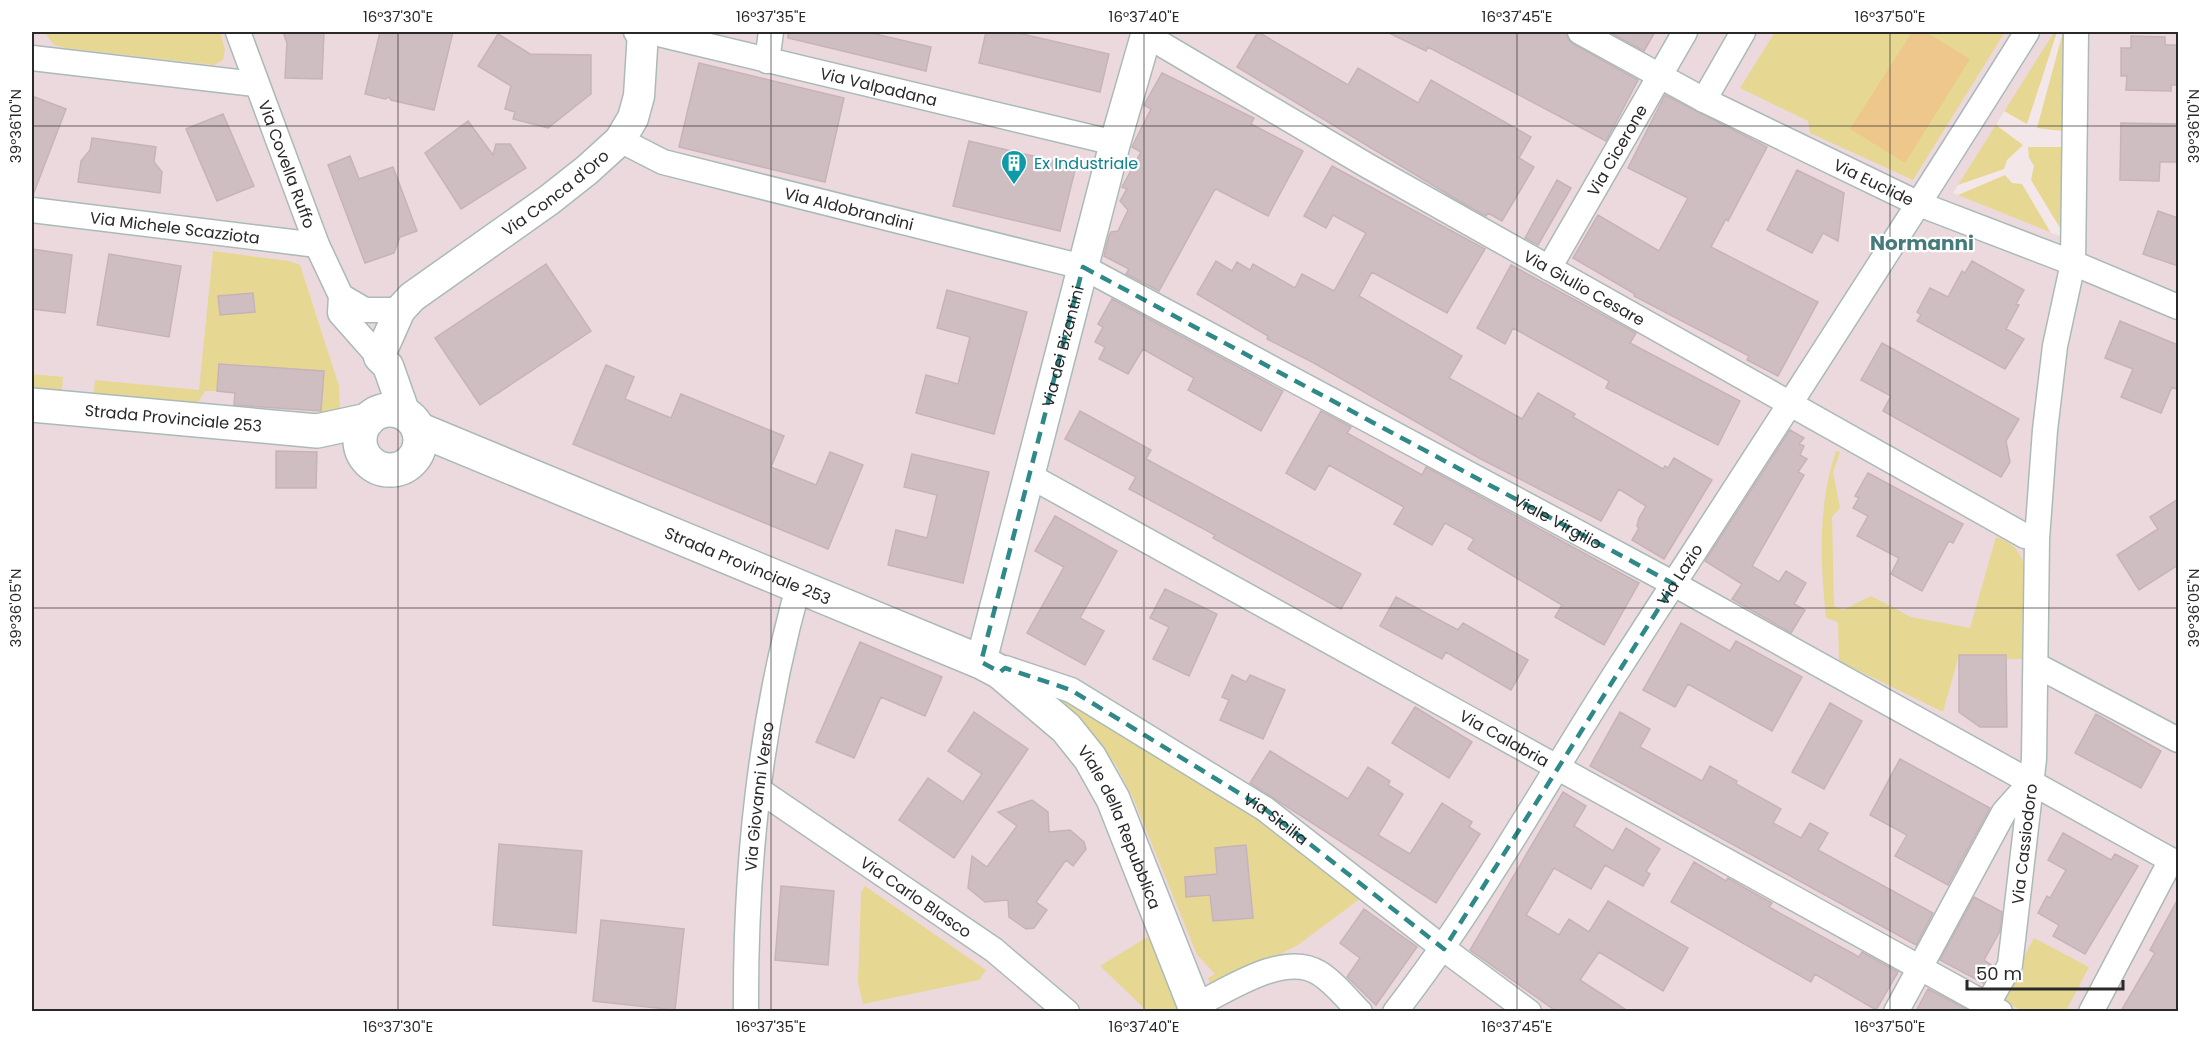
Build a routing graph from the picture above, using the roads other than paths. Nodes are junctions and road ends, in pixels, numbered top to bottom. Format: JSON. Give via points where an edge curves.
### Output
{"nodes":[{"id":1,"x":238,"y":32,"type":"edge"},
{"id":2,"x":640,"y":32,"type":"edge"},
{"id":3,"x":771,"y":32,"type":"edge"},
{"id":4,"x":1580,"y":32,"type":"edge"},
{"id":5,"x":1684,"y":32,"type":"edge"},
{"id":6,"x":1743,"y":32,"type":"edge"},
{"id":7,"x":2027,"y":32,"type":"edge"},
{"id":8,"x":2076,"y":32,"type":"edge"},
{"id":9,"x":1147,"y":33,"type":"edge"},
{"id":10,"x":32,"y":58,"type":"edge"},
{"id":11,"x":767,"y":61,"type":"junction"},
{"id":12,"x":1659,"y":76,"type":"junction"},
{"id":13,"x":255,"y":84,"type":"junction"},
{"id":14,"x":1704,"y":100,"type":"junction"},
{"id":15,"x":620,"y":140,"type":"junction"},
{"id":16,"x":1114,"y":143,"type":"junction"},
{"id":17,"x":1920,"y":204,"type":"junction"},
{"id":18,"x":32,"y":210,"type":"edge"},
{"id":19,"x":317,"y":245,"type":"junction"},
{"id":20,"x":2073,"y":263,"type":"junction"},
{"id":21,"x":1083,"y":267,"type":"junction"},
{"id":22,"x":1549,"y":268,"type":"junction"},
{"id":23,"x":340,"y":296,"type":"junction"},
{"id":24,"x":2178,"y":308,"type":"edge"},
{"id":25,"x":400,"y":310,"type":"junction"},
{"id":26,"x":383,"y":362,"type":"junction"},
{"id":27,"x":1790,"y":404,"type":"junction"},
{"id":28,"x":32,"y":405,"type":"edge"},
{"id":29,"x":396,"y":427,"type":"junction"},
{"id":30,"x":317,"y":431,"type":"junction"},
{"id":31,"x":365,"y":457,"type":"junction"},
{"id":32,"x":1030,"y":476,"type":"junction"},
{"id":33,"x":2025,"y":536,"type":"dead end"},
{"id":34,"x":799,"y":584,"type":"junction"},
{"id":35,"x":1674,"y":584,"type":"junction"},
{"id":36,"x":2036,"y":665,"type":"junction"},
{"id":37,"x":991,"y":667,"type":"junction"},
{"id":38,"x":2178,"y":740,"type":"edge"},
{"id":39,"x":1555,"y":768,"type":"junction"},
{"id":40,"x":2030,"y":783,"type":"junction"},
{"id":41,"x":759,"y":790,"type":"junction"},
{"id":42,"x":2175,"y":862,"type":"edge"},
{"id":43,"x":1444,"y":949,"type":"junction"},
{"id":44,"x":1920,"y":968,"type":"junction"},
{"id":45,"x":1984,"y":1007,"type":"edge"},
{"id":46,"x":1196,"y":1009,"type":"edge"},
{"id":47,"x":746,"y":1011,"type":"edge"},
{"id":48,"x":1067,"y":1011,"type":"edge"},
{"id":49,"x":1359,"y":1011,"type":"edge"},
{"id":50,"x":1395,"y":1011,"type":"edge"},
{"id":51,"x":1529,"y":1011,"type":"edge"},
{"id":52,"x":1896,"y":1011,"type":"edge"},
{"id":53,"x":2091,"y":1011,"type":"edge"}],
"edges":[{"from":1,"to":13,"type":"street","name":"Via Covella Ruffo"},
{"from":2,"to":11,"type":"street","name":"Via Valpadana"},
{"from":2,"to":15,"type":"street","name":"Via Conca d'Oro","via":[[639,96],[633,118]]},
{"from":3,"to":11,"type":"street"},
{"from":4,"to":12,"type":"street","name":"Via Euclide"},
{"from":5,"to":12,"type":"street","name":"Via Cicerone"},
{"from":6,"to":14,"type":"street"},
{"from":7,"to":17,"type":"street","name":"Via Lazio"},
{"from":8,"to":20,"type":"street"},
{"from":9,"to":16,"type":"street","name":"Via dei Bizantini"},
{"from":9,"to":22,"type":"street","name":"Via Giulio Cesare","via":[[1368,166]]},
{"from":10,"to":13,"type":"street"},
{"from":11,"to":16,"type":"street","name":"Via Valpadana"},
{"from":12,"to":14,"type":"street","name":"Via Euclide"},
{"from":12,"to":22,"type":"street","name":"Via Cicerone"},
{"from":13,"to":19,"type":"street","name":"Via Covella Ruffo"},
{"from":14,"to":17,"type":"street","name":"Via Euclide"},
{"from":15,"to":21,"type":"street","name":"Via Aldobrandini","via":[[663,162]]},
{"from":15,"to":25,"type":"street","name":"Via Conca d'Oro","via":[[578,178],[412,297]]},
{"from":16,"to":21,"type":"street","name":"Via dei Bizantini"},
{"from":17,"to":20,"type":"street","name":"Via Euclide"},
{"from":17,"to":27,"type":"street","name":"Via Lazio"},
{"from":18,"to":19,"type":"street","name":"Via Michele Scazziota"},
{"from":19,"to":23,"type":"street","name":"Via Covella Ruffo"},
{"from":20,"to":24,"type":"street","name":"Via Euclide"},
{"from":20,"to":36,"type":"street","via":[[2055,346],[2045,430],[2037,539]]},
{"from":21,"to":32,"type":"street","name":"Via dei Bizantini"},
{"from":21,"to":35,"type":"street","name":"Viale Virgilio"},
{"from":22,"to":27,"type":"street","name":"Via Giulio Cesare"},
{"from":23,"to":25,"type":"street","via":[[365,310]]},
{"from":23,"to":26,"type":"street","name":"Via Covella Ruffo","via":[[340,313]]},
{"from":25,"to":26,"type":"street"},
{"from":26,"to":29,"type":"street","name":"Via Covella Ruffo"},
{"from":27,"to":33,"type":"street","name":"Via Giulio Cesare"},
{"from":27,"to":35,"type":"street","name":"Via Lazio"},
{"from":28,"to":30,"type":"main road","name":"Strada Provinciale 253"},
{"from":29,"to":30,"type":"main road","name":"Strada Provinciale 253"},
{"from":29,"to":31,"type":"main road","via":[[360,438]]},
{"from":29,"to":31,"type":"main road","name":"Strada Provinciale 253","via":[[400,469],[380,469]]},
{"from":29,"to":34,"type":"main road","name":"Strada Provinciale 253","via":[[494,460]]},
{"from":30,"to":31,"type":"main road","name":"Strada Provinciale 253"},
{"from":32,"to":37,"type":"street","name":"Via dei Bizantini"},
{"from":32,"to":39,"type":"street","name":"Via Calabria"},
{"from":34,"to":37,"type":"main road","name":"Strada Provinciale 253"},
{"from":34,"to":41,"type":"street","name":"Via Giovanni Verso","via":[[783,639]]},
{"from":35,"to":39,"type":"street","name":"Via Lazio"},
{"from":35,"to":40,"type":"street","name":"Viale Virgilio"},
{"from":36,"to":38,"type":"street"},
{"from":36,"to":40,"type":"street"},
{"from":37,"to":43,"type":"street","name":"Via Sicilia","via":[[1018,670],[1071,690],[1265,809]]},
{"from":37,"to":46,"type":"main road","name":"Viale della Repubblica","via":[[1066,729],[1090,758],[1113,799]]},
{"from":39,"to":43,"type":"street","name":"Via Lazio"},
{"from":39,"to":44,"type":"street","name":"Via Calabria"},
{"from":40,"to":42,"type":"street","name":"Viale Virgilio"},
{"from":40,"to":44,"type":"street","name":"Via Cassiodoro","via":[[2004,812]]},
{"from":40,"to":45,"type":"street","name":"Via Cassiodoro","via":[[2010,965]]},
{"from":41,"to":47,"type":"street","name":"Via Giovanni Verso","via":[[746,934]]},
{"from":41,"to":48,"type":"street","name":"Via Carlo Blasco","via":[[994,950]]},
{"from":42,"to":53,"type":"street"},
{"from":43,"to":50,"type":"street","name":"Via Lazio"},
{"from":43,"to":51,"type":"street","name":"Via Sicilia"},
{"from":44,"to":45,"type":"street","name":"Via Calabria"},
{"from":44,"to":52,"type":"street","name":"Via Cassiodoro"},
{"from":46,"to":49,"type":"street","via":[[1267,972],[1295,966],[1320,974]]}]}
